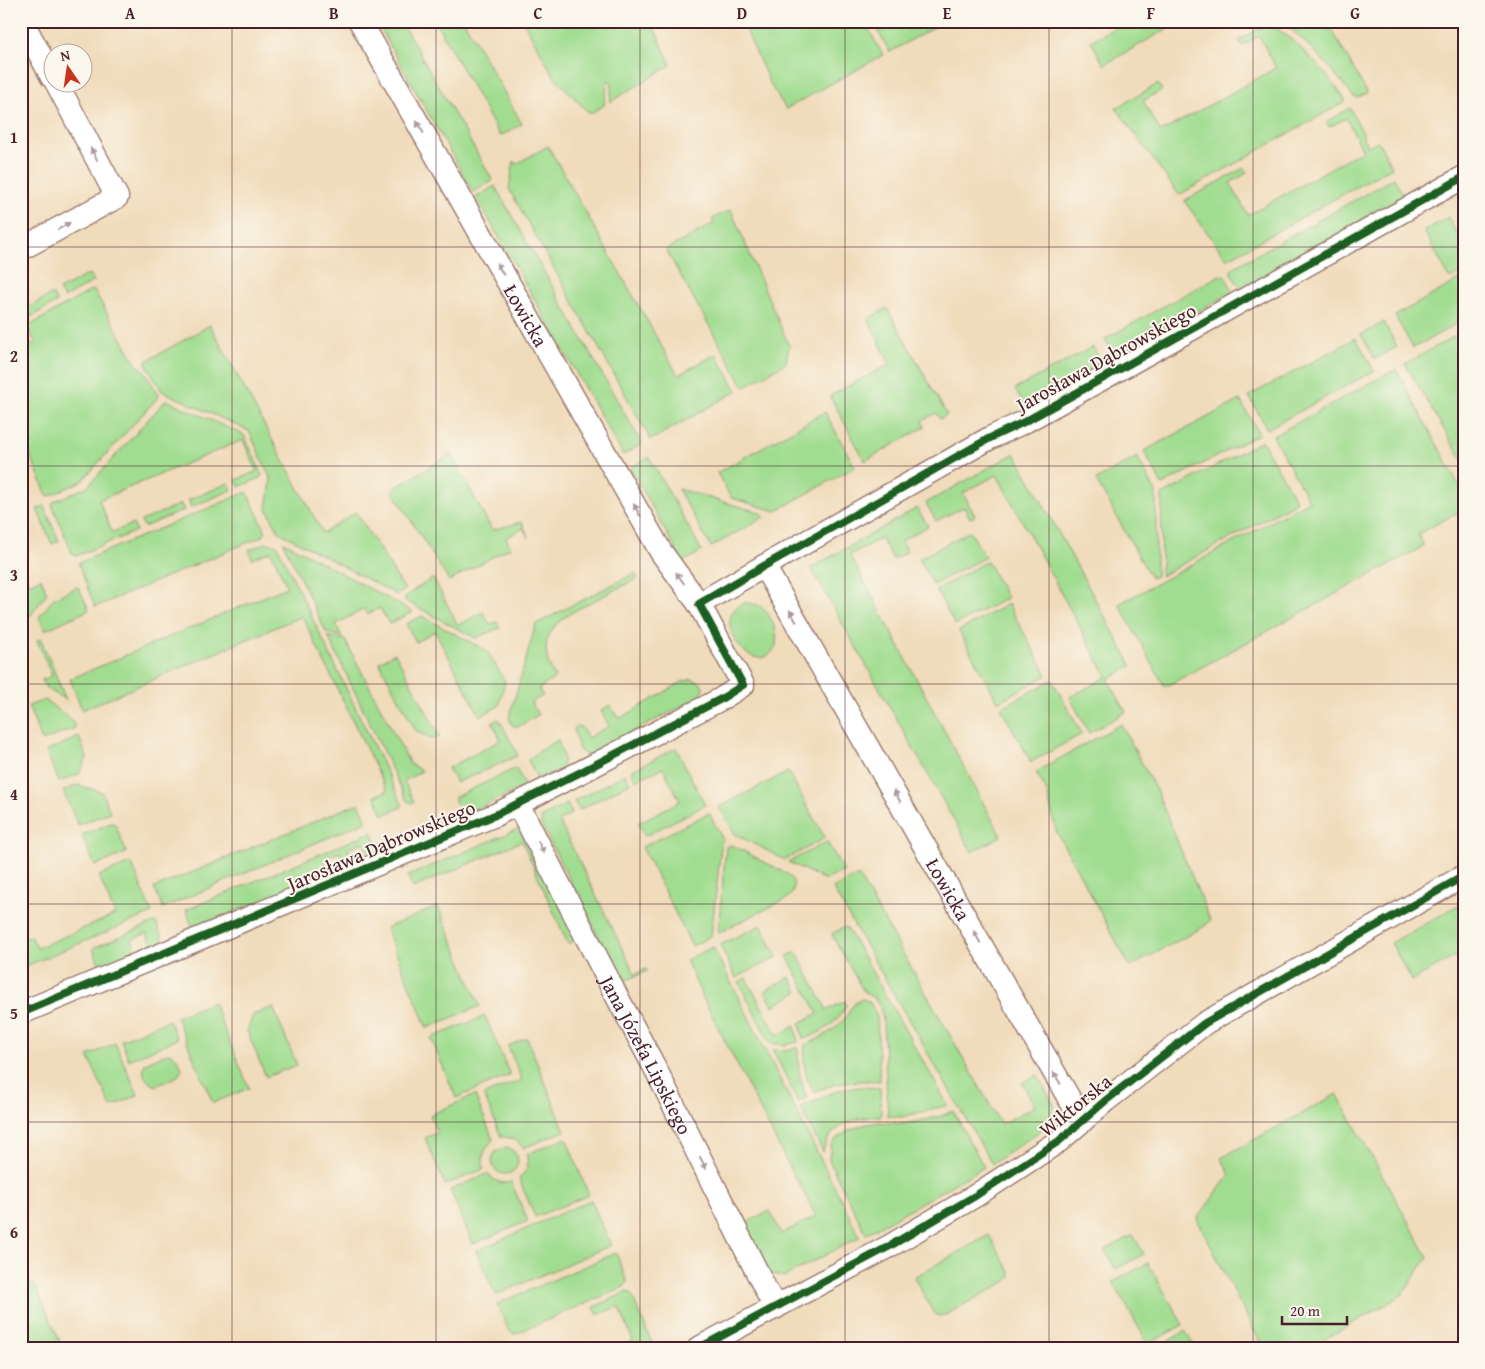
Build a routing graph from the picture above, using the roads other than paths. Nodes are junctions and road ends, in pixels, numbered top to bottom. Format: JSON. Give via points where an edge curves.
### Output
{"nodes":[{"id":1,"x":22,"y":21,"type":"edge"},
{"id":2,"x":360,"y":21,"type":"edge"},
{"id":3,"x":42,"y":58,"type":"edge"},
{"id":4,"x":61,"y":92,"type":"edge"},
{"id":5,"x":1464,"y":177,"type":"edge"},
{"id":6,"x":21,"y":249,"type":"edge"},
{"id":7,"x":764,"y":566,"type":"junction"},
{"id":8,"x":699,"y":604,"type":"junction"},
{"id":9,"x":743,"y":685,"type":"joint"},
{"id":10,"x":518,"y":804,"type":"junction"},
{"id":11,"x":1464,"y":876,"type":"edge"},
{"id":12,"x":21,"y":1013,"type":"edge"},
{"id":13,"x":1082,"y":1121,"type":"junction"},
{"id":14,"x":775,"y":1308,"type":"junction"},
{"id":15,"x":699,"y":1348,"type":"edge"}],
"edges":[{"from":1,"to":3,"type":"street"},
{"from":8,"to":2,"type":"street","name":"Łowicka","one_way":true,"via":[[661,552]]},
{"from":6,"to":4,"type":"street","one_way":true,"via":[[117,196]]},
{"from":5,"to":7,"type":"street","name":"Jarosława Dąbrowskiego"},
{"from":7,"to":8,"type":"street","name":"Jarosława Dąbrowskiego"},
{"from":13,"to":7,"type":"street","name":"Łowicka","one_way":true},
{"from":8,"to":9,"type":"street","name":"Łowicka"},
{"from":9,"to":10,"type":"street","name":"Jarosława Dąbrowskiego"},
{"from":10,"to":12,"type":"street","name":"Jarosława Dąbrowskiego"},
{"from":10,"to":14,"type":"street","name":"Jana Józefa Lipskiego","one_way":true},
{"from":11,"to":13,"type":"street","name":"Wiktorska","via":[[1205,1024]]},
{"from":13,"to":14,"type":"street","name":"Wiktorska","via":[[1059,1141],[975,1196]]},
{"from":14,"to":15,"type":"street","name":"Wiktorska"}]}
